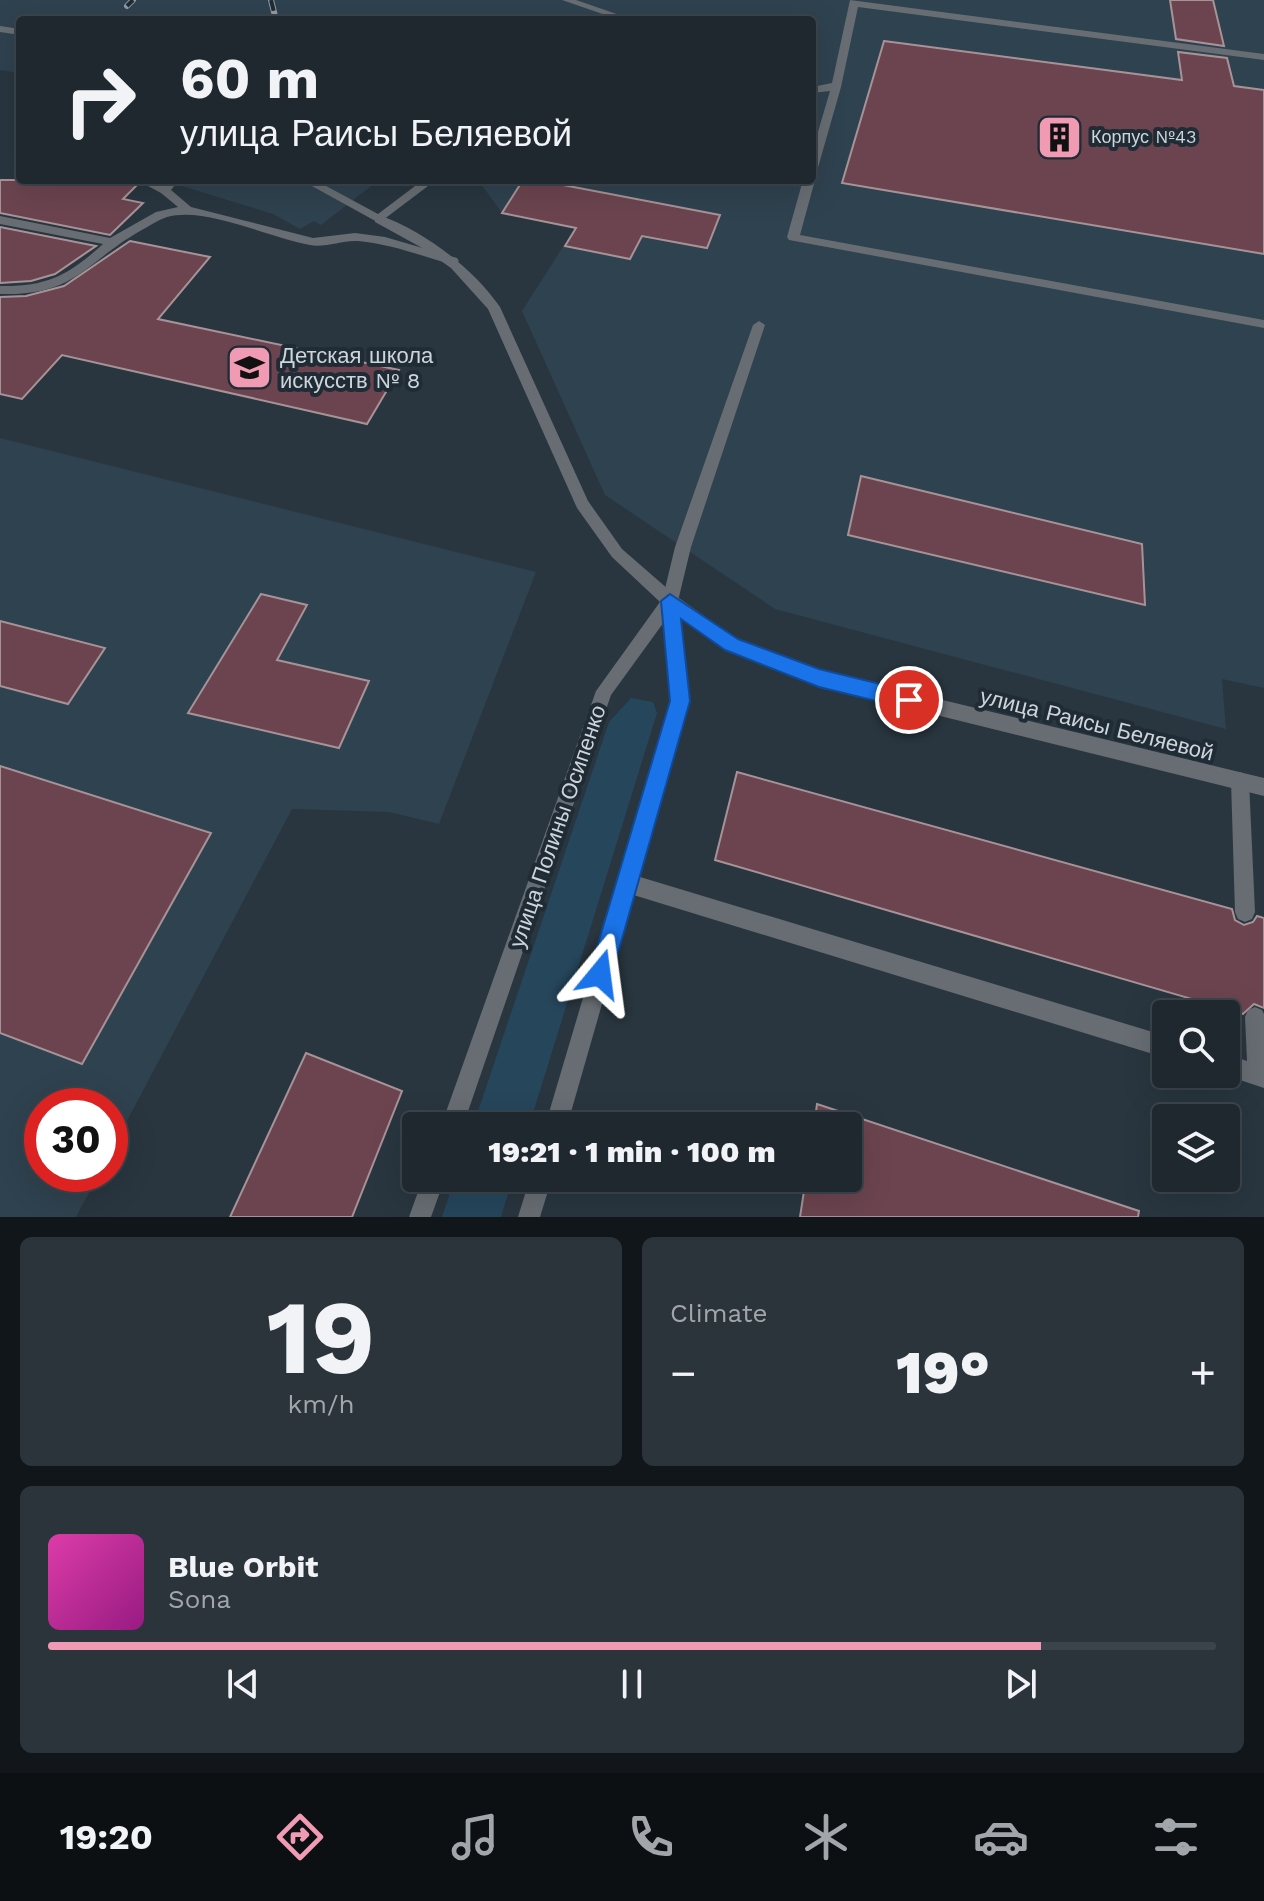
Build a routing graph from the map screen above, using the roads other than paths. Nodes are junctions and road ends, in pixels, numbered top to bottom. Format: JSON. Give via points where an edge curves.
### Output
{"nodes":[{"id":1,"x":567,"y":0,"type":"edge"},
{"id":2,"x":854,"y":2,"type":"edge"},
{"id":3,"x":617,"y":16,"type":"edge"},
{"id":4,"x":1264,"y":57,"type":"edge"},
{"id":5,"x":816,"y":80,"type":"edge"},
{"id":6,"x":836,"y":87,"type":"junction"},
{"id":7,"x":816,"y":90,"type":"edge"},
{"id":8,"x":816,"y":157,"type":"edge"},
{"id":9,"x":151,"y":184,"type":"edge"},
{"id":10,"x":170,"y":184,"type":"edge"},
{"id":11,"x":314,"y":184,"type":"edge"},
{"id":12,"x":425,"y":184,"type":"edge"},
{"id":13,"x":808,"y":184,"type":"edge"},
{"id":14,"x":165,"y":191,"type":"junction"},
{"id":15,"x":187,"y":209,"type":"junction"},
{"id":16,"x":379,"y":219,"type":"junction"},
{"id":17,"x":0,"y":220,"type":"edge"},
{"id":18,"x":112,"y":242,"type":"junction"},
{"id":19,"x":455,"y":261,"type":"junction"},
{"id":20,"x":0,"y":290,"type":"edge"},
{"id":21,"x":1264,"y":324,"type":"edge"},
{"id":22,"x":759,"y":325,"type":"dead end"},
{"id":23,"x":670,"y":601,"type":"junction"},
{"id":24,"x":1240,"y":781,"type":"junction"},
{"id":25,"x":1264,"y":787,"type":"edge"},
{"id":26,"x":627,"y":883,"type":"junction"},
{"id":27,"x":1245,"y":912,"type":"dead end"},
{"id":28,"x":1255,"y":1017,"type":"dead end"},
{"id":29,"x":1152,"y":1043,"type":"edge"},
{"id":30,"x":1240,"y":1069,"type":"edge"},
{"id":31,"x":1262,"y":1076,"type":"edge"},
{"id":32,"x":457,"y":1112,"type":"edge"},
{"id":33,"x":560,"y":1112,"type":"edge"},
{"id":34,"x":429,"y":1192,"type":"edge"},
{"id":35,"x":537,"y":1192,"type":"edge"},
{"id":36,"x":420,"y":1217,"type":"edge"},
{"id":37,"x":529,"y":1217,"type":"edge"}],
"edges":[{"from":1,"to":3,"type":"street"},
{"from":2,"to":4,"type":"street"},
{"from":2,"to":6,"type":"street"},
{"from":5,"to":6,"type":"street"},
{"from":6,"to":7,"type":"street"},
{"from":6,"to":8,"type":"street"},
{"from":9,"to":14,"type":"street"},
{"from":10,"to":14,"type":"street"},
{"from":11,"to":16,"type":"street","name":"улица Раисы Беляевой"},
{"from":12,"to":16,"type":"street"},
{"from":13,"to":21,"type":"street","via":[[793,237]]},
{"from":14,"to":15,"type":"street"},
{"from":15,"to":18,"type":"street","via":[[160,215]]},
{"from":15,"to":19,"type":"street","via":[[313,242],[355,237],[385,241]]},
{"from":16,"to":19,"type":"street","name":"улица Раисы Беляевой"},
{"from":17,"to":18,"type":"street"},
{"from":18,"to":20,"type":"street","via":[[61,283],[28,292]]},
{"from":19,"to":23,"type":"street","name":"улица Раисы Беляевой","via":[[494,307],[582,504],[617,553]]},
{"from":22,"to":23,"type":"street","via":[[683,547]]},
{"from":23,"to":24,"type":"street","name":"улица Раисы Беляевой","via":[[732,645],[819,678]]},
{"from":23,"to":26,"type":"street","via":[[680,701]]},
{"from":23,"to":32,"type":"street","name":"улица Полины Осипенко","via":[[604,691]]},
{"from":24,"to":25,"type":"street","name":"улица Раисы Беляевой"},
{"from":24,"to":27,"type":"street"},
{"from":26,"to":29,"type":"street"},
{"from":26,"to":33,"type":"street"},
{"from":28,"to":31,"type":"street"},
{"from":30,"to":31,"type":"street"},
{"from":34,"to":36,"type":"street"},
{"from":35,"to":37,"type":"street"}]}
